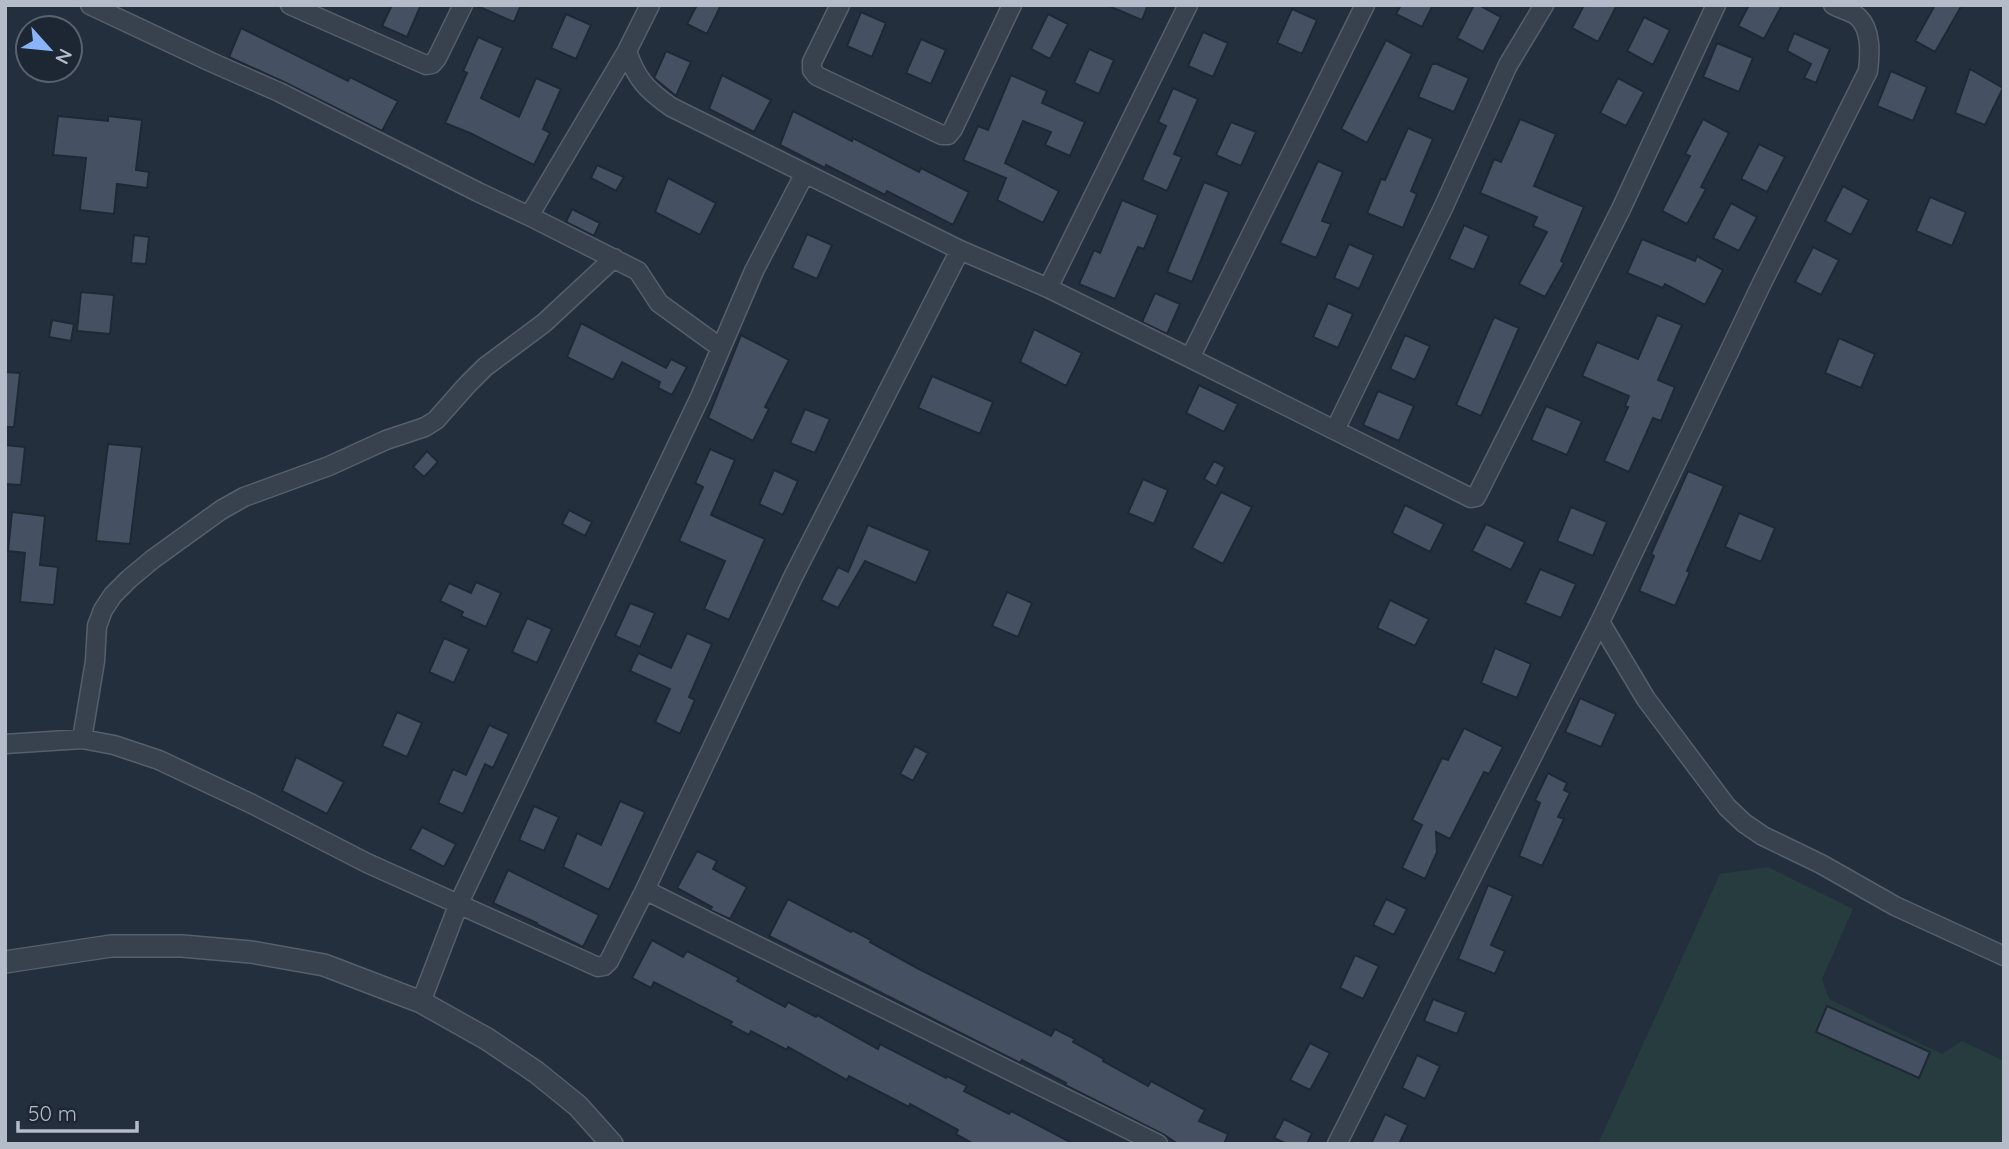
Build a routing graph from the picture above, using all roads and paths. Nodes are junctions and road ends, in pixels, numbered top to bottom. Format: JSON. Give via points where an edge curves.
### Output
{"nodes":[{"id":1,"x":90,"y":5,"type":"edge"},
{"id":2,"x":463,"y":5,"type":"edge"},
{"id":3,"x":650,"y":5,"type":"edge"},
{"id":4,"x":840,"y":5,"type":"edge"},
{"id":5,"x":1012,"y":5,"type":"edge"},
{"id":6,"x":1188,"y":5,"type":"edge"},
{"id":7,"x":1365,"y":5,"type":"edge"},
{"id":8,"x":1544,"y":5,"type":"edge"},
{"id":9,"x":1716,"y":5,"type":"edge"},
{"id":10,"x":1833,"y":5,"type":"edge"},
{"id":11,"x":294,"y":6,"type":"edge"},
{"id":12,"x":1862,"y":11,"type":"edge"},
{"id":13,"x":627,"y":51,"type":"junction"},
{"id":14,"x":805,"y":173,"type":"junction"},
{"id":15,"x":529,"y":216,"type":"junction"},
{"id":16,"x":960,"y":250,"type":"junction"},
{"id":17,"x":614,"y":258,"type":"junction"},
{"id":18,"x":1048,"y":288,"type":"junction"},
{"id":19,"x":721,"y":348,"type":"junction"},
{"id":20,"x":1190,"y":358,"type":"junction"},
{"id":21,"x":1335,"y":430,"type":"junction"},
{"id":22,"x":1600,"y":622,"type":"junction"},
{"id":23,"x":82,"y":739,"type":"junction"},
{"id":24,"x":6,"y":741,"type":"edge"},
{"id":25,"x":645,"y":890,"type":"junction"},
{"id":26,"x":459,"y":903,"type":"junction"},
{"id":27,"x":2004,"y":957,"type":"edge"},
{"id":28,"x":5,"y":962,"type":"edge"},
{"id":29,"x":421,"y":1002,"type":"junction"},
{"id":30,"x":612,"y":1144,"type":"edge"},
{"id":31,"x":1158,"y":1144,"type":"edge"},
{"id":32,"x":1337,"y":1144,"type":"edge"}],
"edges":[{"from":1,"to":15,"type":"street"},
{"from":2,"to":11,"type":"street","via":[[437,58],[426,65]]},
{"from":3,"to":13,"type":"street"},
{"from":4,"to":5,"type":"street","via":[[812,70],[942,135],[953,129]]},
{"from":6,"to":18,"type":"street"},
{"from":7,"to":20,"type":"street"},
{"from":8,"to":21,"type":"street","via":[[1508,65]]},
{"from":9,"to":21,"type":"street","via":[[1621,209],[1476,497]]},
{"from":10,"to":12,"type":"street"},
{"from":12,"to":22,"type":"street","via":[[1870,51],[1868,71]]},
{"from":13,"to":14,"type":"street","via":[[638,78],[671,107]]},
{"from":13,"to":15,"type":"street"},
{"from":14,"to":16,"type":"street"},
{"from":14,"to":19,"type":"street","via":[[754,271]]},
{"from":15,"to":17,"type":"street"},
{"from":16,"to":18,"type":"street"},
{"from":16,"to":25,"type":"street","via":[[793,578]]},
{"from":17,"to":19,"type":"street","via":[[638,271],[659,303]]},
{"from":17,"to":23,"type":"street","via":[[544,323],[485,367],[436,420],[244,497],[129,579],[113,595],[97,626]]},
{"from":18,"to":20,"type":"street"},
{"from":19,"to":26,"type":"street"},
{"from":20,"to":21,"type":"street"},
{"from":22,"to":27,"type":"street","via":[[1646,699],[1744,823],[1895,906]]},
{"from":22,"to":32,"type":"street"},
{"from":23,"to":24,"type":"street"},
{"from":23,"to":26,"type":"street","via":[[159,760]]},
{"from":25,"to":26,"type":"street","via":[[609,961],[598,967]]},
{"from":25,"to":31,"type":"street"},
{"from":26,"to":29,"type":"street"},
{"from":28,"to":29,"type":"street","via":[[111,946],[237,951],[324,965]]},
{"from":29,"to":30,"type":"street","via":[[536,1072]]}]}
